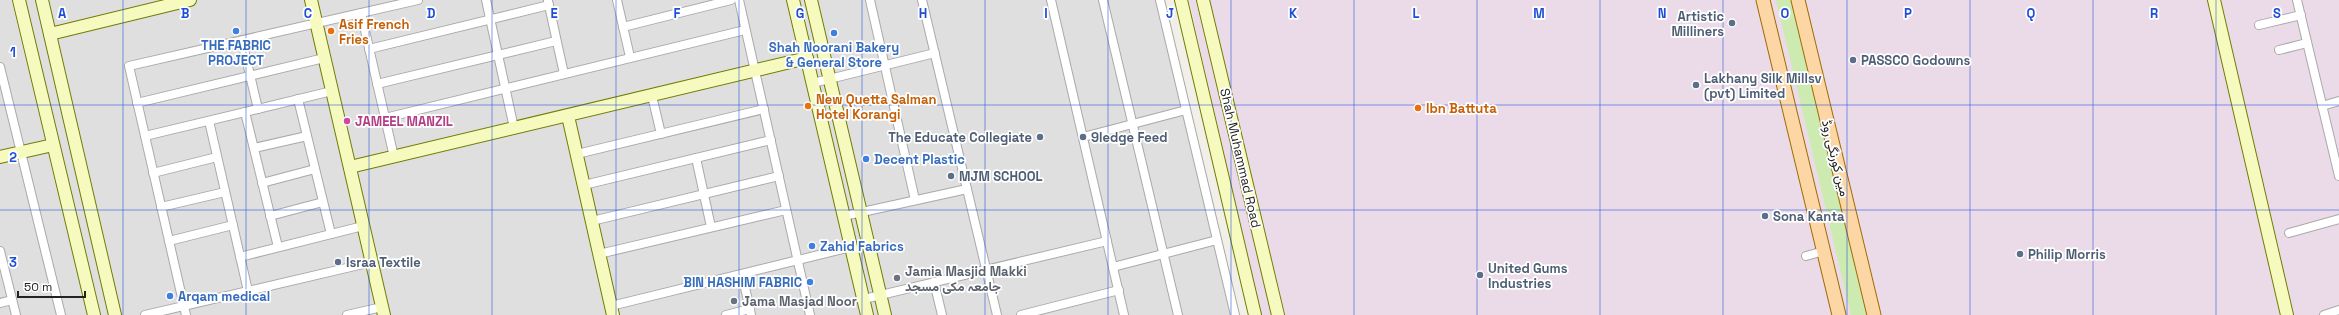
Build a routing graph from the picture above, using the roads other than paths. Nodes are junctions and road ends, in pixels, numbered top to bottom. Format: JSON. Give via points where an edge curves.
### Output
{"nodes":[{"id":1,"x":19,"y":0,"type":"edge"},
{"id":2,"x":42,"y":0,"type":"edge"},
{"id":3,"x":190,"y":0,"type":"edge"},
{"id":4,"x":311,"y":0,"type":"edge"},
{"id":5,"x":418,"y":0,"type":"edge"},
{"id":6,"x":486,"y":0,"type":"edge"},
{"id":7,"x":617,"y":0,"type":"edge"},
{"id":8,"x":731,"y":0,"type":"edge"},
{"id":9,"x":739,"y":0,"type":"edge"},
{"id":10,"x":794,"y":0,"type":"edge"},
{"id":11,"x":811,"y":0,"type":"edge"},
{"id":12,"x":870,"y":0,"type":"edge"},
{"id":13,"x":922,"y":0,"type":"edge"},
{"id":14,"x":1051,"y":0,"type":"edge"},
{"id":15,"x":1103,"y":0,"type":"edge"},
{"id":16,"x":1160,"y":0,"type":"edge"},
{"id":17,"x":1181,"y":0,"type":"edge"},
{"id":18,"x":1203,"y":0,"type":"edge"},
{"id":19,"x":1763,"y":0,"type":"edge"},
{"id":20,"x":1798,"y":0,"type":"edge"},
{"id":21,"x":2214,"y":0,"type":"edge"},
{"id":22,"x":2297,"y":0,"type":"edge"},
{"id":23,"x":548,"y":3,"type":"edge"},
{"id":24,"x":361,"y":13,"type":"junction"},
{"id":25,"x":2301,"y":15,"type":"junction"},
{"id":26,"x":490,"y":20,"type":"junction"},
{"id":27,"x":316,"y":24,"type":"junction"},
{"id":28,"x":2259,"y":25,"type":"dead end"},
{"id":29,"x":623,"y":27,"type":"junction"},
{"id":30,"x":746,"y":30,"type":"junction"},
{"id":31,"x":50,"y":34,"type":"junction"},
{"id":32,"x":242,"y":41,"type":"junction"},
{"id":33,"x":556,"y":41,"type":"junction"},
{"id":34,"x":2307,"y":43,"type":"junction"},
{"id":35,"x":369,"y":49,"type":"junction"},
{"id":36,"x":2279,"y":50,"type":"dead end"},
{"id":37,"x":934,"y":53,"type":"junction"},
{"id":38,"x":498,"y":54,"type":"junction"},
{"id":39,"x":630,"y":57,"type":"junction"},
{"id":40,"x":324,"y":58,"type":"junction"},
{"id":41,"x":807,"y":58,"type":"junction"},
{"id":42,"x":885,"y":66,"type":"junction"},
{"id":43,"x":0,"y":67,"type":"edge"},
{"id":44,"x":755,"y":71,"type":"junction"},
{"id":45,"x":564,"y":74,"type":"junction"},
{"id":46,"x":250,"y":76,"type":"junction"},
{"id":47,"x":829,"y":79,"type":"junction"},
{"id":48,"x":813,"y":83,"type":"junction"},
{"id":49,"x":377,"y":84,"type":"junction"},
{"id":50,"x":1224,"y":86,"type":"junction"},
{"id":51,"x":505,"y":88,"type":"junction"},
{"id":52,"x":332,"y":91,"type":"junction"},
{"id":53,"x":1203,"y":92,"type":"junction"},
{"id":54,"x":652,"y":96,"type":"junction"},
{"id":55,"x":298,"y":99,"type":"junction"},
{"id":56,"x":2339,"y":101,"type":"edge"},
{"id":57,"x":137,"y":103,"type":"junction"},
{"id":58,"x":2322,"y":106,"type":"junction"},
{"id":59,"x":258,"y":109,"type":"junction"},
{"id":60,"x":764,"y":109,"type":"junction"},
{"id":61,"x":1186,"y":110,"type":"junction"},
{"id":62,"x":245,"y":112,"type":"junction"},
{"id":63,"x":568,"y":116,"type":"junction"},
{"id":64,"x":385,"y":118,"type":"junction"},
{"id":65,"x":209,"y":120,"type":"junction"},
{"id":66,"x":1133,"y":124,"type":"junction"},
{"id":67,"x":514,"y":128,"type":"junction"},
{"id":68,"x":661,"y":134,"type":"junction"},
{"id":69,"x":145,"y":136,"type":"junction"},
{"id":70,"x":307,"y":136,"type":"junction"},
{"id":71,"x":1083,"y":137,"type":"junction"},
{"id":72,"x":771,"y":140,"type":"junction"},
{"id":73,"x":76,"y":146,"type":"junction"},
{"id":74,"x":54,"y":148,"type":"junction"},
{"id":75,"x":254,"y":148,"type":"junction"},
{"id":76,"x":20,"y":152,"type":"junction"},
{"id":77,"x":577,"y":154,"type":"junction"},
{"id":78,"x":0,"y":157,"type":"edge"},
{"id":79,"x":217,"y":157,"type":"junction"},
{"id":80,"x":394,"y":157,"type":"junction"},
{"id":81,"x":696,"y":158,"type":"junction"},
{"id":82,"x":2337,"y":160,"type":"edge"},
{"id":83,"x":350,"y":167,"type":"junction"},
{"id":84,"x":315,"y":169,"type":"junction"},
{"id":85,"x":153,"y":173,"type":"junction"},
{"id":86,"x":779,"y":176,"type":"junction"},
{"id":87,"x":2339,"y":176,"type":"edge"},
{"id":88,"x":262,"y":183,"type":"junction"},
{"id":89,"x":584,"y":185,"type":"junction"},
{"id":90,"x":967,"y":189,"type":"junction"},
{"id":91,"x":225,"y":192,"type":"junction"},
{"id":92,"x":704,"y":195,"type":"junction"},
{"id":93,"x":915,"y":200,"type":"junction"},
{"id":94,"x":323,"y":202,"type":"junction"},
{"id":95,"x":161,"y":207,"type":"junction"},
{"id":96,"x":786,"y":210,"type":"junction"},
{"id":97,"x":860,"y":212,"type":"junction"},
{"id":98,"x":270,"y":216,"type":"junction"},
{"id":99,"x":844,"y":216,"type":"junction"},
{"id":100,"x":2339,"y":219,"type":"edge"},
{"id":101,"x":592,"y":221,"type":"junction"},
{"id":102,"x":233,"y":225,"type":"junction"},
{"id":103,"x":363,"y":226,"type":"junction"},
{"id":104,"x":711,"y":227,"type":"junction"},
{"id":105,"x":2289,"y":233,"type":"dead end"},
{"id":106,"x":331,"y":234,"type":"junction"},
{"id":107,"x":1217,"y":240,"type":"junction"},
{"id":108,"x":169,"y":241,"type":"junction"},
{"id":109,"x":1107,"y":242,"type":"junction"},
{"id":110,"x":278,"y":247,"type":"junction"},
{"id":111,"x":851,"y":247,"type":"junction"},
{"id":112,"x":0,"y":251,"type":"edge"},
{"id":113,"x":1824,"y":251,"type":"junction"},
{"id":114,"x":599,"y":254,"type":"junction"},
{"id":115,"x":1163,"y":254,"type":"junction"},
{"id":116,"x":1806,"y":256,"type":"dead end"},
{"id":117,"x":240,"y":257,"type":"junction"},
{"id":118,"x":798,"y":261,"type":"junction"},
{"id":119,"x":372,"y":262,"type":"junction"},
{"id":120,"x":1113,"y":267,"type":"junction"},
{"id":121,"x":2,"y":268,"type":"edge"},
{"id":122,"x":986,"y":270,"type":"junction"},
{"id":123,"x":742,"y":275,"type":"junction"},
{"id":124,"x":934,"y":282,"type":"junction"},
{"id":125,"x":248,"y":290,"type":"junction"},
{"id":126,"x":1118,"y":290,"type":"junction"},
{"id":127,"x":880,"y":295,"type":"junction"},
{"id":128,"x":12,"y":300,"type":"junction"},
{"id":129,"x":864,"y":300,"type":"junction"},
{"id":130,"x":0,"y":303,"type":"edge"},
{"id":131,"x":184,"y":305,"type":"junction"},
{"id":132,"x":2339,"y":310,"type":"edge"},
{"id":133,"x":383,"y":311,"type":"edge"},
{"id":134,"x":612,"y":311,"type":"edge"},
{"id":135,"x":751,"y":312,"type":"edge"},
{"id":136,"x":16,"y":315,"type":"edge"},
{"id":137,"x":60,"y":315,"type":"edge"},
{"id":138,"x":94,"y":315,"type":"edge"},
{"id":139,"x":115,"y":315,"type":"edge"},
{"id":140,"x":145,"y":315,"type":"edge"},
{"id":141,"x":186,"y":315,"type":"edge"},
{"id":142,"x":347,"y":315,"type":"edge"},
{"id":143,"x":726,"y":315,"type":"edge"},
{"id":144,"x":810,"y":315,"type":"edge"},
{"id":145,"x":868,"y":315,"type":"edge"},
{"id":146,"x":885,"y":315,"type":"edge"},
{"id":147,"x":942,"y":315,"type":"edge"},
{"id":148,"x":996,"y":315,"type":"edge"},
{"id":149,"x":1021,"y":315,"type":"edge"},
{"id":150,"x":1124,"y":315,"type":"edge"},
{"id":151,"x":1178,"y":315,"type":"edge"},
{"id":152,"x":1235,"y":315,"type":"edge"},
{"id":153,"x":1255,"y":315,"type":"edge"},
{"id":154,"x":1278,"y":315,"type":"edge"},
{"id":155,"x":1839,"y":315,"type":"edge"},
{"id":156,"x":1874,"y":315,"type":"edge"},
{"id":157,"x":2287,"y":315,"type":"edge"},
{"id":158,"x":2324,"y":315,"type":"edge"}],
"edges":[{"from":1,"to":74,"type":"street"},
{"from":2,"to":31,"type":"street"},
{"from":3,"to":31,"type":"street"},
{"from":4,"to":27,"type":"street"},
{"from":5,"to":24,"type":"street"},
{"from":6,"to":26,"type":"street"},
{"from":7,"to":29,"type":"street"},
{"from":8,"to":29,"type":"street"},
{"from":9,"to":30,"type":"street"},
{"from":10,"to":41,"type":"street"},
{"from":11,"to":47,"type":"street"},
{"from":12,"to":42,"type":"street"},
{"from":13,"to":37,"type":"street"},
{"from":14,"to":71,"type":"street"},
{"from":15,"to":66,"type":"street"},
{"from":16,"to":61,"type":"street"},
{"from":17,"to":53,"type":"street","name":"Shah Muhammad Road"},
{"from":18,"to":50,"type":"street","name":"Shah Muhammad Road"},
{"from":19,"to":113,"type":"main road"},
{"from":20,"to":156,"type":"main road","name":"مین کورنگی روڈ"},
{"from":21,"to":157,"type":"street"},
{"from":22,"to":25,"type":"street"},
{"from":23,"to":26,"type":"street"},
{"from":23,"to":33,"type":"street"},
{"from":24,"to":27,"type":"street"},
{"from":24,"to":35,"type":"street"},
{"from":25,"to":28,"type":"street"},
{"from":25,"to":34,"type":"street"},
{"from":26,"to":35,"type":"street"},
{"from":26,"to":38,"type":"street"},
{"from":27,"to":32,"type":"street"},
{"from":27,"to":40,"type":"street"},
{"from":29,"to":39,"type":"street"},
{"from":30,"to":39,"type":"street"},
{"from":30,"to":44,"type":"street"},
{"from":31,"to":73,"type":"street"},
{"from":32,"to":46,"type":"street"},
{"from":32,"to":57,"type":"street","via":[[129,66]]},
{"from":33,"to":38,"type":"street"},
{"from":33,"to":45,"type":"street"},
{"from":34,"to":36,"type":"street"},
{"from":34,"to":58,"type":"street"},
{"from":35,"to":49,"type":"street"},
{"from":37,"to":42,"type":"street"},
{"from":37,"to":90,"type":"street"},
{"from":38,"to":49,"type":"street"},
{"from":38,"to":51,"type":"street"},
{"from":39,"to":45,"type":"street"},
{"from":40,"to":46,"type":"street"},
{"from":40,"to":52,"type":"street"},
{"from":41,"to":44,"type":"street"},
{"from":41,"to":48,"type":"street"},
{"from":42,"to":47,"type":"street"},
{"from":42,"to":93,"type":"street"},
{"from":43,"to":76,"type":"street"},
{"from":44,"to":54,"type":"street"},
{"from":44,"to":60,"type":"street"},
{"from":45,"to":51,"type":"street"},
{"from":46,"to":57,"type":"street"},
{"from":46,"to":59,"type":"street"},
{"from":47,"to":48,"type":"street"},
{"from":47,"to":97,"type":"street"},
{"from":48,"to":99,"type":"street"},
{"from":49,"to":64,"type":"street"},
{"from":50,"to":53,"type":"street"},
{"from":50,"to":154,"type":"street","name":"Shah Muhammad Road"},
{"from":51,"to":64,"type":"street"},
{"from":51,"to":67,"type":"street"},
{"from":52,"to":55,"type":"street"},
{"from":52,"to":83,"type":"street"},
{"from":53,"to":153,"type":"street","name":"Shah Muhammad Road"},
{"from":54,"to":63,"type":"street"},
{"from":54,"to":68,"type":"street"},
{"from":55,"to":59,"type":"street"},
{"from":55,"to":70,"type":"street"},
{"from":56,"to":58,"type":"street"},
{"from":57,"to":69,"type":"street"},
{"from":58,"to":82,"type":"street"},
{"from":59,"to":62,"type":"street"},
{"from":60,"to":68,"type":"street"},
{"from":60,"to":72,"type":"street"},
{"from":61,"to":66,"type":"street"},
{"from":61,"to":107,"type":"street"},
{"from":62,"to":65,"type":"street"},
{"from":62,"to":75,"type":"street"},
{"from":63,"to":67,"type":"street"},
{"from":63,"to":77,"type":"street"},
{"from":64,"to":80,"type":"street"},
{"from":65,"to":69,"type":"street"},
{"from":65,"to":79,"type":"street"},
{"from":66,"to":71,"type":"street"},
{"from":66,"to":115,"type":"street"},
{"from":67,"to":80,"type":"street"},
{"from":68,"to":77,"type":"street"},
{"from":69,"to":85,"type":"street"},
{"from":70,"to":75,"type":"street"},
{"from":70,"to":84,"type":"street"},
{"from":71,"to":109,"type":"street"},
{"from":72,"to":81,"type":"street"},
{"from":72,"to":86,"type":"street"},
{"from":73,"to":74,"type":"street"},
{"from":73,"to":139,"type":"street"},
{"from":74,"to":76,"type":"street"},
{"from":74,"to":138,"type":"street"},
{"from":75,"to":88,"type":"street"},
{"from":76,"to":78,"type":"street"},
{"from":76,"to":137,"type":"street"},
{"from":77,"to":89,"type":"street"},
{"from":79,"to":85,"type":"street"},
{"from":79,"to":91,"type":"street"},
{"from":80,"to":83,"type":"street"},
{"from":81,"to":89,"type":"street"},
{"from":81,"to":92,"type":"street"},
{"from":82,"to":87,"type":"street"},
{"from":83,"to":103,"type":"street"},
{"from":84,"to":88,"type":"street"},
{"from":84,"to":94,"type":"street"},
{"from":85,"to":95,"type":"street"},
{"from":86,"to":92,"type":"street"},
{"from":86,"to":96,"type":"street"},
{"from":88,"to":98,"type":"street"},
{"from":89,"to":101,"type":"street"},
{"from":90,"to":93,"type":"street"},
{"from":90,"to":122,"type":"street"},
{"from":91,"to":95,"type":"street"},
{"from":91,"to":102,"type":"street"},
{"from":92,"to":101,"type":"street"},
{"from":92,"to":104,"type":"street"},
{"from":93,"to":97,"type":"street"},
{"from":94,"to":98,"type":"street"},
{"from":94,"to":106,"type":"street"},
{"from":95,"to":108,"type":"street"},
{"from":96,"to":104,"type":"street"},
{"from":96,"to":118,"type":"street"},
{"from":97,"to":99,"type":"street"},
{"from":97,"to":127,"type":"street"},
{"from":98,"to":110,"type":"street"},
{"from":99,"to":111,"type":"street"},
{"from":100,"to":105,"type":"street"},
{"from":101,"to":114,"type":"street"},
{"from":102,"to":108,"type":"street"},
{"from":102,"to":117,"type":"street"},
{"from":103,"to":106,"type":"street"},
{"from":103,"to":119,"type":"street"},
{"from":104,"to":114,"type":"street"},
{"from":106,"to":110,"type":"street"},
{"from":107,"to":115,"type":"street"},
{"from":107,"to":152,"type":"street"},
{"from":108,"to":131,"type":"street"},
{"from":109,"to":120,"type":"street"},
{"from":109,"to":122,"type":"street"},
{"from":110,"to":117,"type":"street"},
{"from":111,"to":118,"type":"street"},
{"from":111,"to":129,"type":"street"},
{"from":112,"to":121,"type":"street"},
{"from":113,"to":116,"type":"street"},
{"from":113,"to":155,"type":"main road"},
{"from":114,"to":134,"type":"street"},
{"from":115,"to":120,"type":"street"},
{"from":115,"to":151,"type":"street"},
{"from":117,"to":125,"type":"street"},
{"from":118,"to":123,"type":"street"},
{"from":118,"to":144,"type":"street"},
{"from":119,"to":125,"type":"street"},
{"from":119,"to":133,"type":"street"},
{"from":120,"to":126,"type":"street"},
{"from":121,"to":128,"type":"street"},
{"from":122,"to":124,"type":"street"},
{"from":122,"to":148,"type":"street"},
{"from":123,"to":134,"type":"street"},
{"from":123,"to":135,"type":"street"},
{"from":124,"to":127,"type":"street"},
{"from":124,"to":147,"type":"street"},
{"from":125,"to":131,"type":"street"},
{"from":126,"to":149,"type":"street"},
{"from":126,"to":150,"type":"street"},
{"from":127,"to":129,"type":"street"},
{"from":127,"to":146,"type":"street"},
{"from":128,"to":130,"type":"street"},
{"from":128,"to":136,"type":"street"},
{"from":129,"to":145,"type":"street"},
{"from":131,"to":140,"type":"street"},
{"from":131,"to":141,"type":"street"},
{"from":132,"to":158,"type":"street"},
{"from":133,"to":142,"type":"street"},
{"from":135,"to":143,"type":"street"}]}
